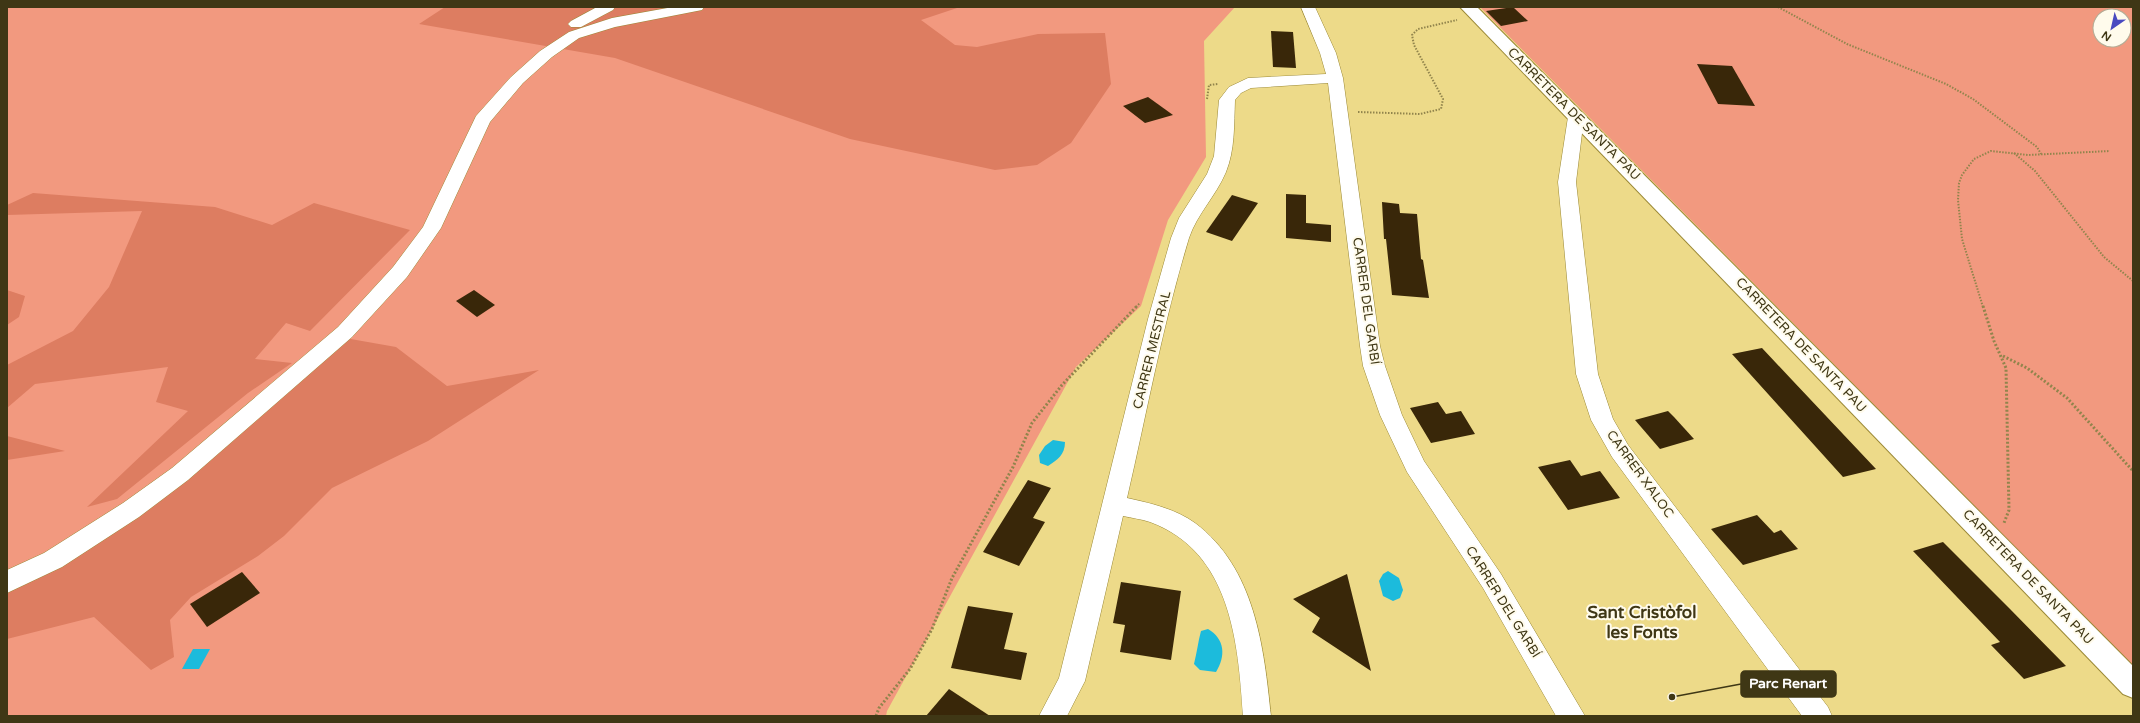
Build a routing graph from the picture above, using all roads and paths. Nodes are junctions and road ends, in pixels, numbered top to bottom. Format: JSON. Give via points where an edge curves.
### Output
{"nodes":[{"id":1,"x":608,"y":7,"type":"edge"},
{"id":2,"x":697,"y":7,"type":"edge"},
{"id":3,"x":1308,"y":7,"type":"edge"},
{"id":4,"x":1778,"y":7,"type":"edge"},
{"id":5,"x":1472,"y":12,"type":"edge"},
{"id":6,"x":546,"y":54,"type":"junction"},
{"id":7,"x":1335,"y":78,"type":"junction"},
{"id":8,"x":1244,"y":85,"type":"junction"},
{"id":9,"x":1207,"y":102,"type":"dead end"},
{"id":10,"x":1340,"y":111,"type":"junction"},
{"id":11,"x":1576,"y":117,"type":"junction"},
{"id":12,"x":2110,"y":151,"type":"dead end"},
{"id":13,"x":2013,"y":153,"type":"junction"},
{"id":14,"x":2042,"y":154,"type":"junction"},
{"id":15,"x":2133,"y":281,"type":"edge"},
{"id":16,"x":1142,"y":298,"type":"dead end"},
{"id":17,"x":2002,"y":356,"type":"junction"},
{"id":18,"x":2133,"y":471,"type":"edge"},
{"id":19,"x":1115,"y":505,"type":"junction"},
{"id":20,"x":1981,"y":530,"type":"junction"},
{"id":21,"x":7,"y":582,"type":"edge"},
{"id":22,"x":2133,"y":685,"type":"edge"},
{"id":23,"x":876,"y":716,"type":"edge"},
{"id":24,"x":1053,"y":716,"type":"edge"},
{"id":25,"x":1257,"y":716,"type":"edge"},
{"id":26,"x":1571,"y":716,"type":"edge"},
{"id":27,"x":1818,"y":716,"type":"edge"}],
"edges":[{"from":1,"to":6,"type":"street","via":[[539,45],[538,50]]},
{"from":2,"to":6,"type":"street","via":[[612,23],[574,35]]},
{"from":3,"to":7,"type":"street","name":"CARRER DEL GARBÍ","via":[[1328,52]]},
{"from":4,"to":14,"type":"path","via":[[1847,44],[1959,91],[2037,147]]},
{"from":5,"to":10,"type":"path","via":[[1418,29],[1412,35],[1414,45],[1443,99],[1441,109],[1420,114]]},
{"from":5,"to":11,"type":"main road","name":"CARRETERA DE SANTA PAU"},
{"from":6,"to":21,"type":"street","via":[[516,80],[482,120],[432,228],[400,272],[345,332],[180,474],[53,560]]},
{"from":7,"to":8,"type":"street","name":"CARRER MESTRAL","via":[[1258,81]]},
{"from":7,"to":10,"type":"street","name":"CARRER DEL GARBÍ"},
{"from":8,"to":9,"type":"path","via":[[1209,84]]},
{"from":8,"to":19,"type":"street","name":"CARRER MESTRAL","via":[[1235,90],[1227,100],[1225,147],[1221,163],[1188,218],[1182,233],[1158,319]]},
{"from":10,"to":26,"type":"street","name":"CARRER DEL GARBÍ","via":[[1370,346],[1391,415],[1415,466],[1492,581]]},
{"from":11,"to":20,"type":"main road","name":"CARRETERA DE SANTA PAU"},
{"from":11,"to":27,"type":"street","name":"CARRER XALOC","via":[[1568,182],[1587,374],[1602,420],[1620,451]]},
{"from":12,"to":14,"type":"path"},
{"from":13,"to":14,"type":"path"},
{"from":13,"to":15,"type":"path","via":[[2034,171],[2104,257]]},
{"from":13,"to":17,"type":"path","via":[[1991,151],[1974,159],[1962,175],[1958,200],[1962,239],[1994,341]]},
{"from":16,"to":23,"type":"path","via":[[1117,329],[1062,385],[1032,423],[1013,467],[952,578],[932,629],[910,669],[879,708]]},
{"from":17,"to":18,"type":"path","via":[[2027,368],[2068,398]]},
{"from":17,"to":20,"type":"path","via":[[2006,368],[2009,510],[2001,526]]},
{"from":19,"to":24,"type":"street","name":"CARRER MESTRAL","via":[[1072,681]]},
{"from":19,"to":25,"type":"street","via":[[1156,512],[1176,522],[1195,536],[1227,575],[1245,617],[1255,682]]},
{"from":20,"to":22,"type":"main road","name":"CARRETERA DE SANTA PAU"}]}
